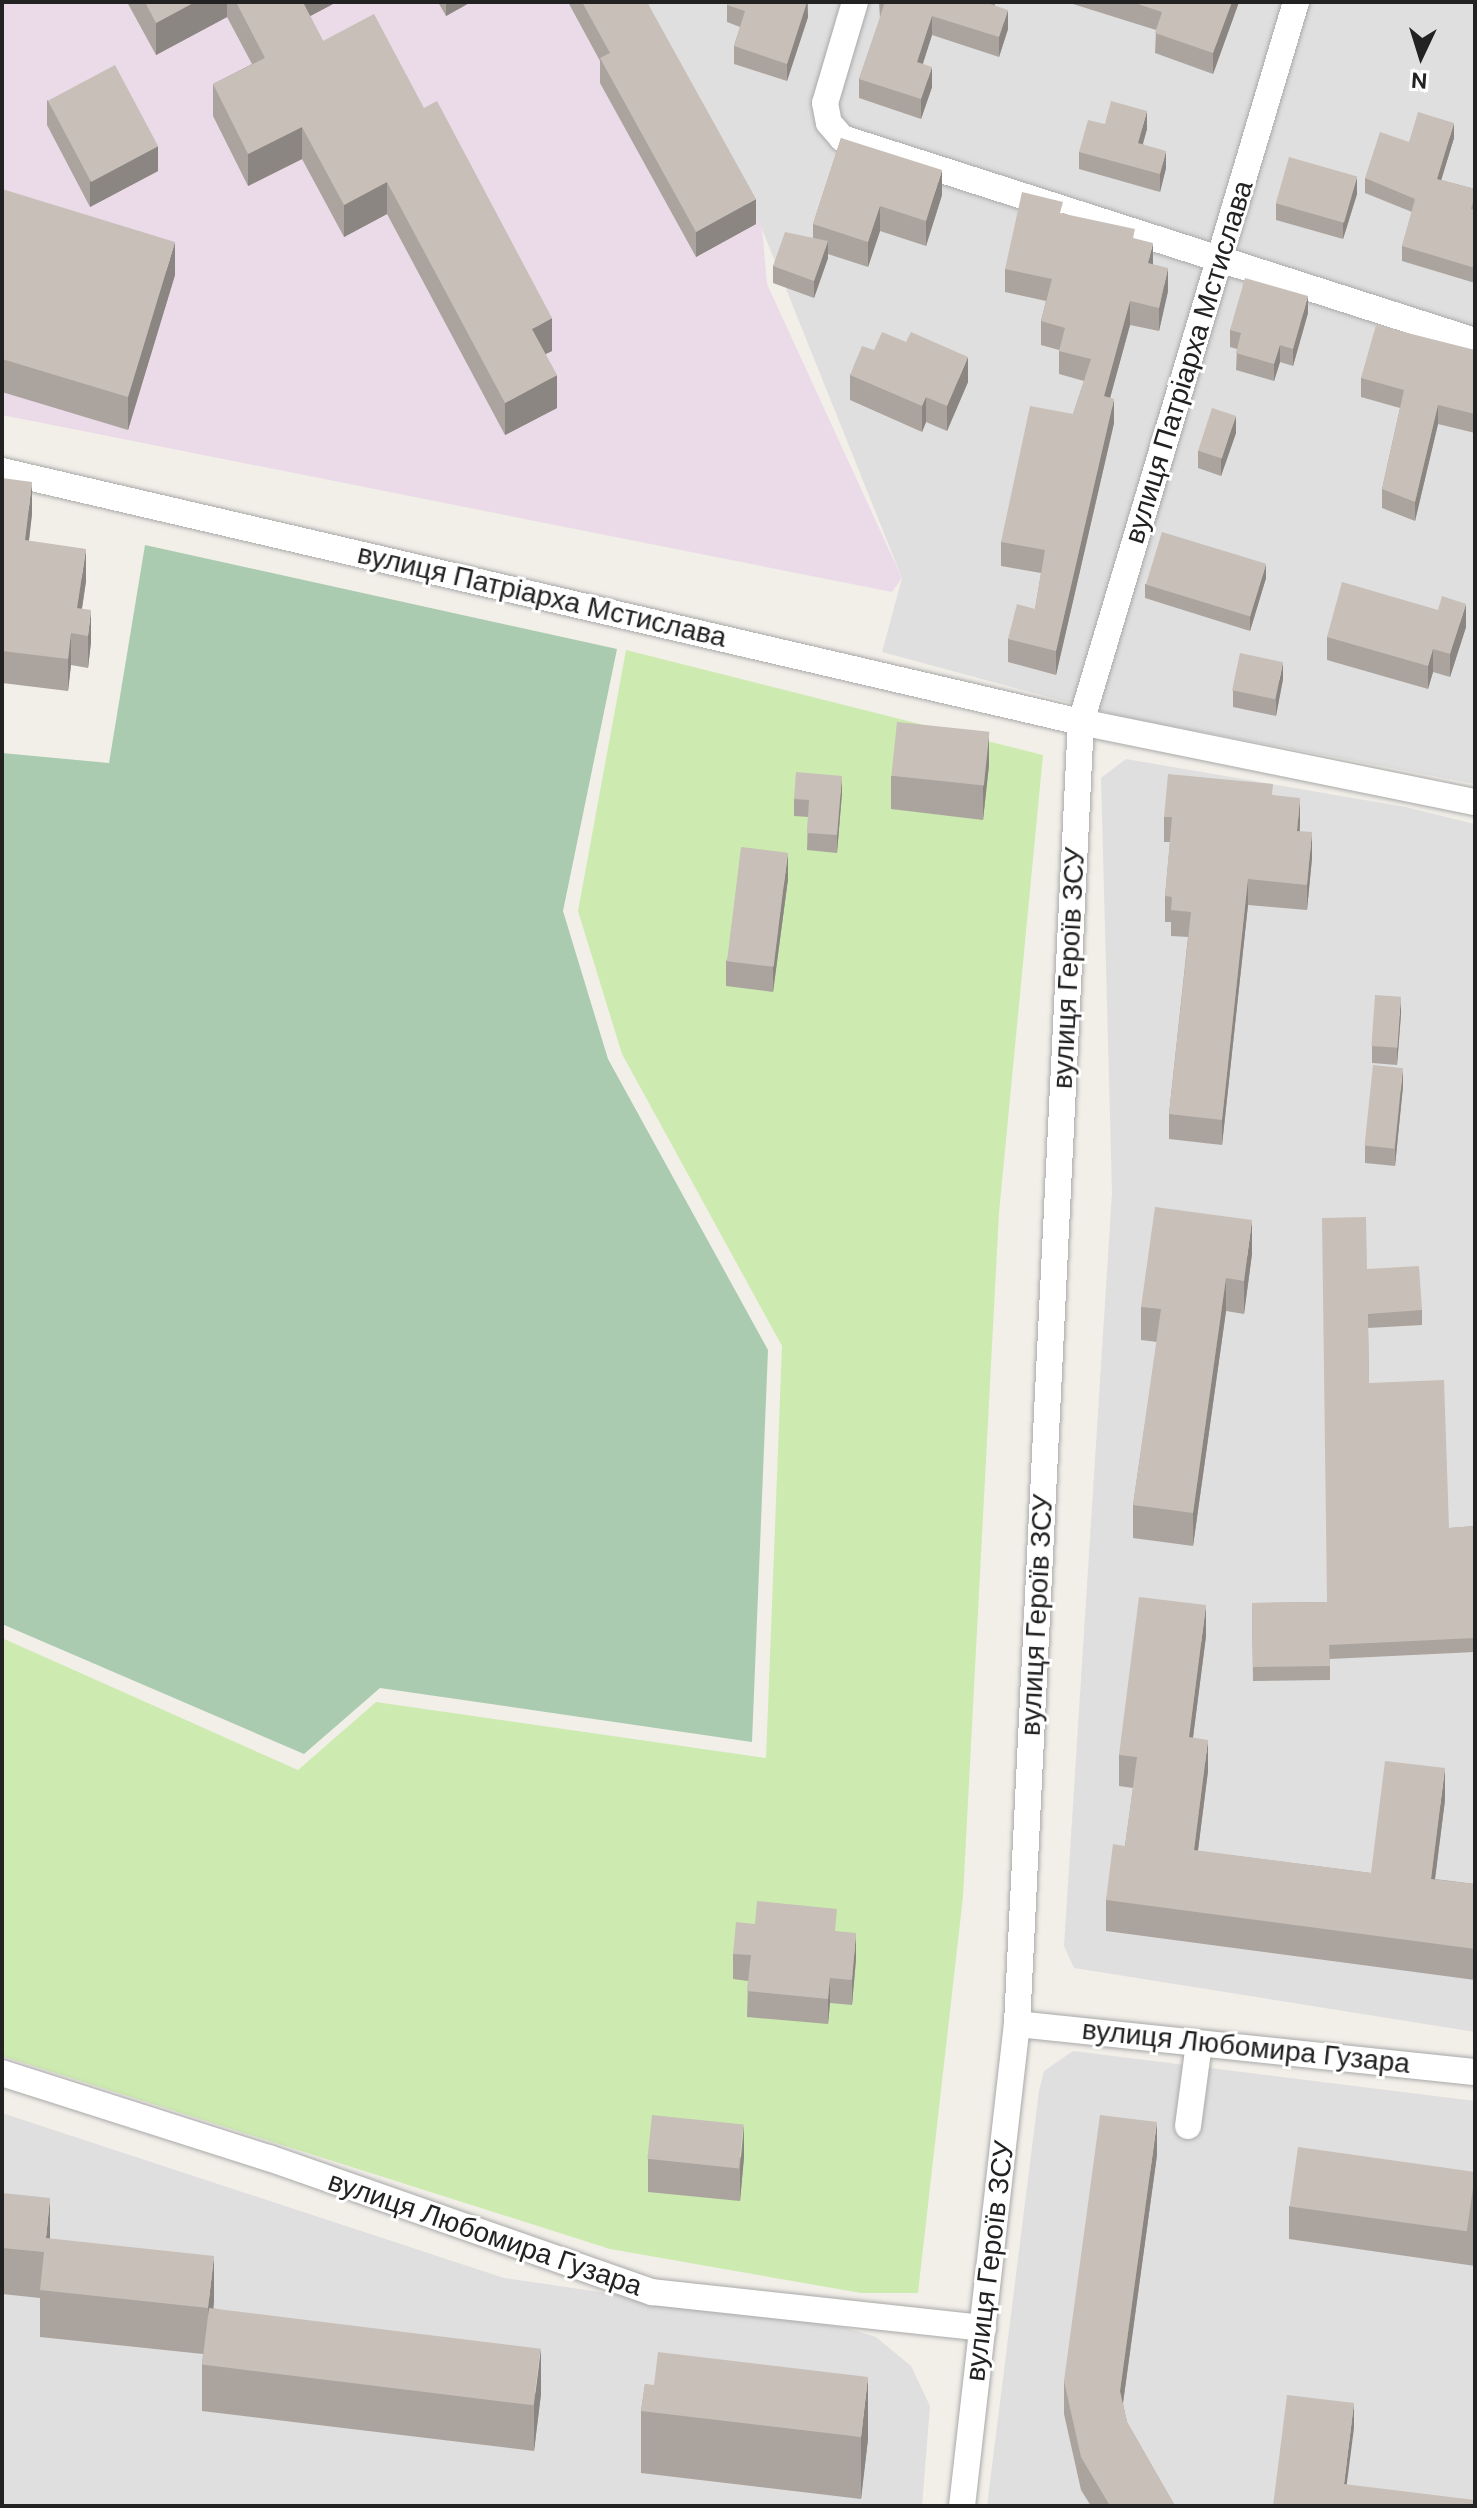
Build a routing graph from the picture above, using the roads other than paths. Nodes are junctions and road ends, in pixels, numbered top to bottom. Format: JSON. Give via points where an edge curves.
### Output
{"nodes":[{"id":1,"x":855,"y":2,"type":"edge"},
{"id":2,"x":1296,"y":2,"type":"edge"},
{"id":3,"x":1219,"y":260,"type":"junction"},
{"id":4,"x":1475,"y":341,"type":"edge"},
{"id":5,"x":2,"y":471,"type":"edge"},
{"id":6,"x":1081,"y":722,"type":"junction"},
{"id":7,"x":1475,"y":802,"type":"edge"},
{"id":8,"x":1017,"y":2024,"type":"junction"},
{"id":9,"x":1199,"y":2044,"type":"junction"},
{"id":10,"x":1475,"y":2072,"type":"edge"},
{"id":11,"x":2,"y":2073,"type":"edge"},
{"id":12,"x":1188,"y":2126,"type":"dead end"},
{"id":13,"x":983,"y":2328,"type":"junction"},
{"id":14,"x":962,"y":2506,"type":"edge"}],
"edges":[{"from":1,"to":3,"type":"street","via":[[825,103],[829,123],[842,138]]},
{"from":2,"to":3,"type":"street","name":"вулиця Патріарха Мстислава"},
{"from":3,"to":4,"type":"street"},
{"from":3,"to":6,"type":"street","name":"вулиця Патріарха Мстислава"},
{"from":5,"to":6,"type":"street","name":"вулиця Патріарха Мстислава"},
{"from":6,"to":7,"type":"street","name":"вулиця Патріарха Мстислава"},
{"from":6,"to":8,"type":"street","name":"вулиця Героїв ЗСУ"},
{"from":8,"to":9,"type":"street","name":"вулиця Любомира Гузара"},
{"from":8,"to":13,"type":"street","name":"вулиця Героїв ЗСУ"},
{"from":9,"to":10,"type":"street","name":"вулиця Любомира Гузара"},
{"from":9,"to":12,"type":"street"},
{"from":11,"to":13,"type":"street","name":"вулиця Любомира Гузара","via":[[269,2158],[652,2292]]},
{"from":13,"to":14,"type":"street","name":"вулиця Героїв ЗСУ"}]}
